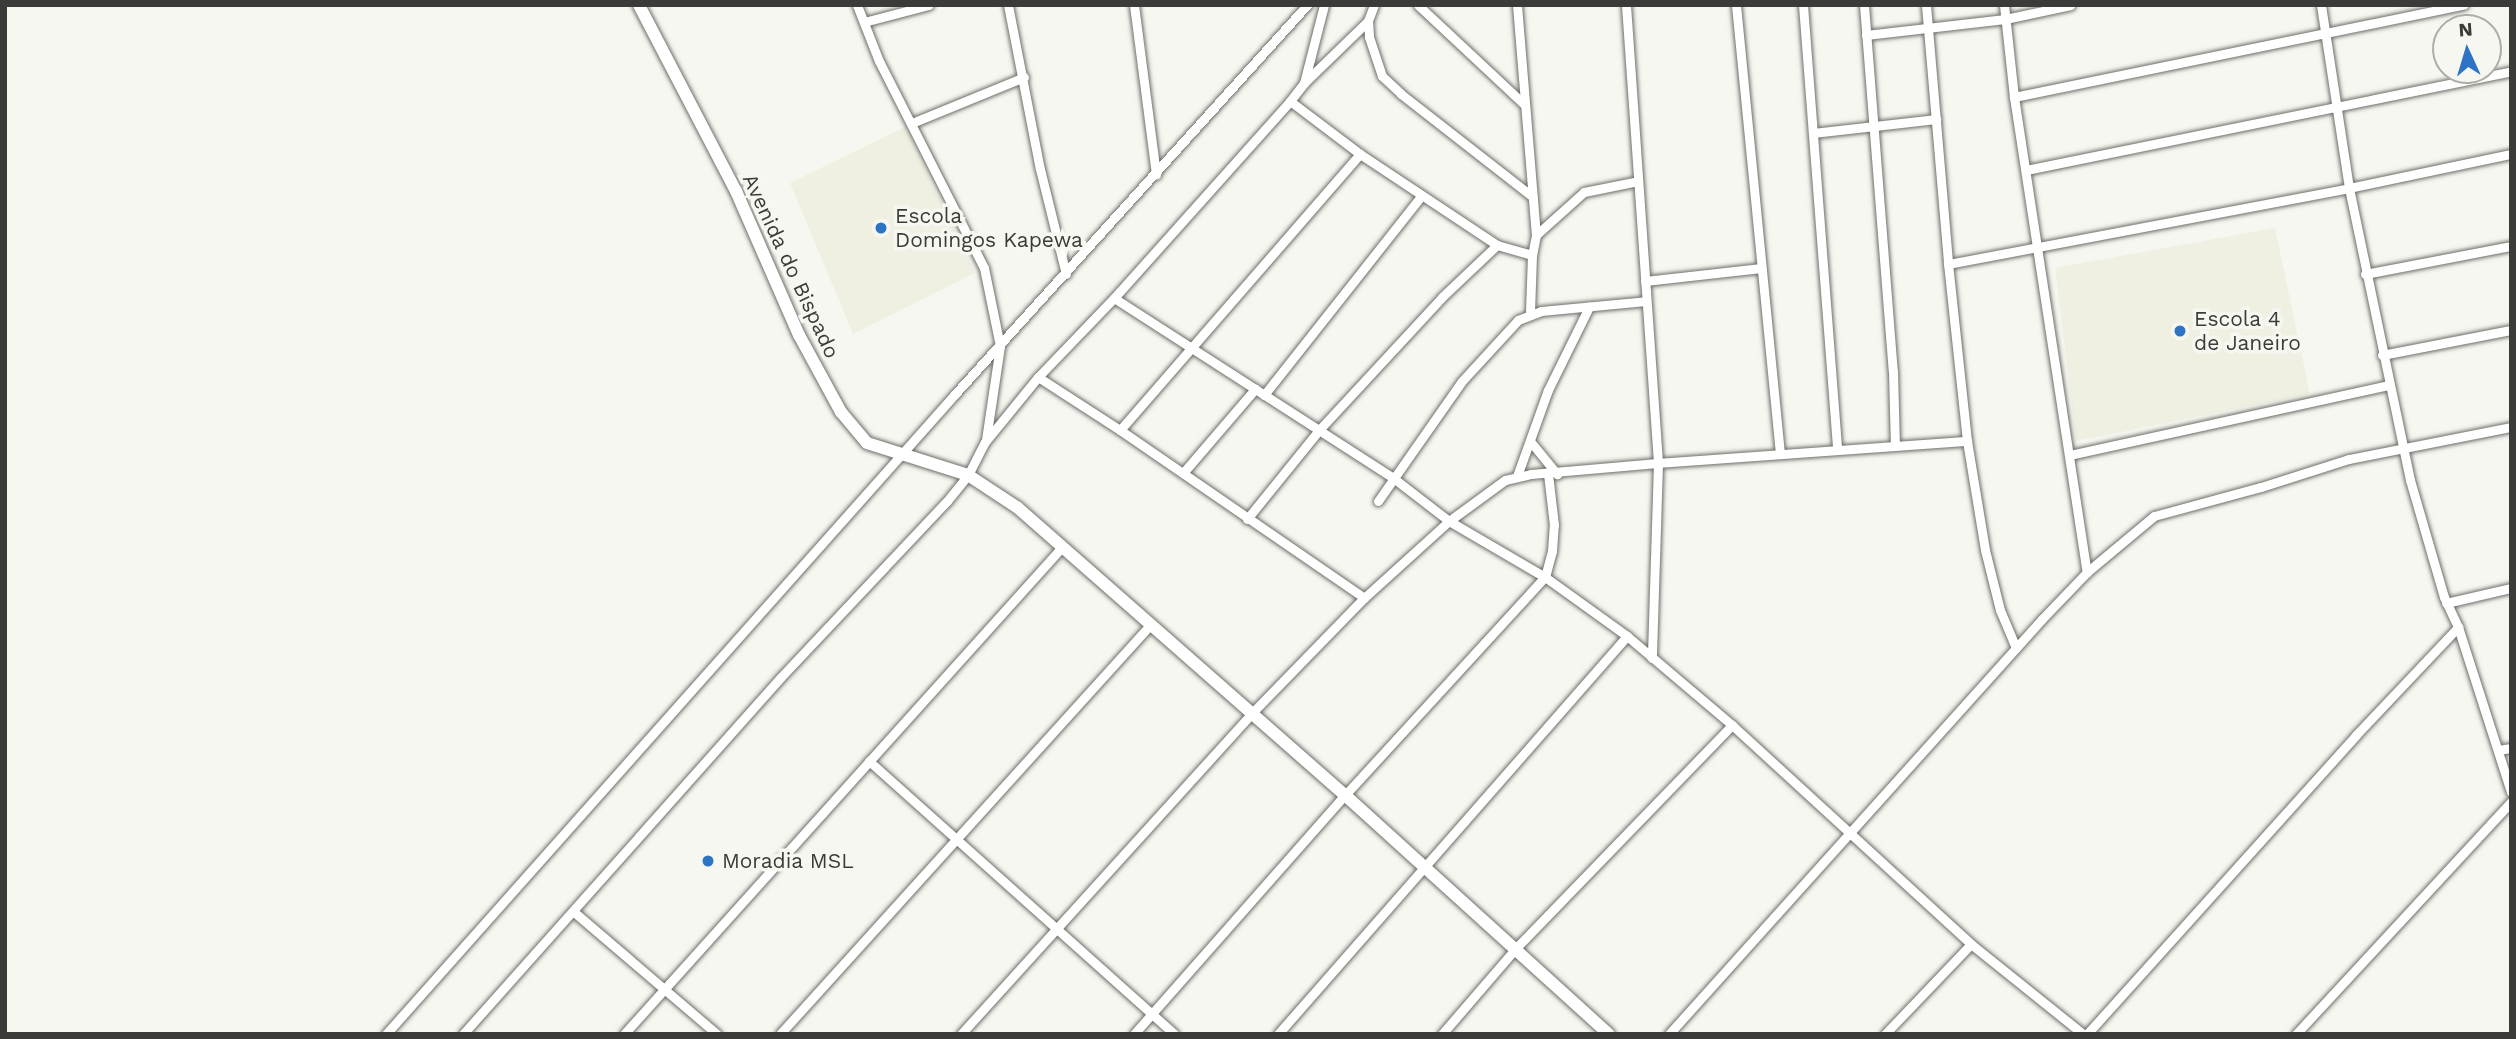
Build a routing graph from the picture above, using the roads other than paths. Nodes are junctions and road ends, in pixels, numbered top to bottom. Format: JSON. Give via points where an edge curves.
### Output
{"nodes":[{"id":1,"x":639,"y":5,"type":"edge"},
{"id":2,"x":857,"y":5,"type":"edge"},
{"id":3,"x":929,"y":5,"type":"edge"},
{"id":4,"x":1008,"y":5,"type":"edge"},
{"id":5,"x":1134,"y":5,"type":"edge"},
{"id":6,"x":1307,"y":5,"type":"edge"},
{"id":7,"x":1324,"y":5,"type":"edge"},
{"id":8,"x":1374,"y":5,"type":"edge"},
{"id":9,"x":1418,"y":5,"type":"edge"},
{"id":10,"x":1517,"y":5,"type":"edge"},
{"id":11,"x":1626,"y":5,"type":"edge"},
{"id":12,"x":1736,"y":5,"type":"edge"},
{"id":13,"x":1803,"y":5,"type":"edge"},
{"id":14,"x":1864,"y":5,"type":"edge"},
{"id":15,"x":1926,"y":5,"type":"edge"},
{"id":16,"x":2004,"y":5,"type":"edge"},
{"id":17,"x":2071,"y":5,"type":"edge"},
{"id":18,"x":2321,"y":5,"type":"edge"},
{"id":19,"x":2464,"y":5,"type":"edge"},
{"id":20,"x":2005,"y":19,"type":"junction"},
{"id":21,"x":1368,"y":21,"type":"junction"},
{"id":22,"x":864,"y":22,"type":"junction"},
{"id":23,"x":1928,"y":28,"type":"junction"},
{"id":24,"x":2325,"y":31,"type":"junction"},
{"id":25,"x":1866,"y":35,"type":"junction"},
{"id":26,"x":2511,"y":71,"type":"edge"},
{"id":27,"x":1024,"y":77,"type":"junction"},
{"id":28,"x":1304,"y":83,"type":"junction"},
{"id":29,"x":2014,"y":97,"type":"junction"},
{"id":30,"x":1290,"y":101,"type":"junction"},
{"id":31,"x":1525,"y":105,"type":"junction"},
{"id":32,"x":2338,"y":106,"type":"junction"},
{"id":33,"x":1936,"y":119,"type":"junction"},
{"id":34,"x":912,"y":123,"type":"junction"},
{"id":35,"x":1874,"y":127,"type":"junction"},
{"id":36,"x":1813,"y":133,"type":"junction"},
{"id":37,"x":1360,"y":154,"type":"junction"},
{"id":38,"x":2511,"y":154,"type":"edge"},
{"id":39,"x":2026,"y":170,"type":"junction"},
{"id":40,"x":1156,"y":175,"type":"junction"},
{"id":41,"x":1638,"y":181,"type":"junction"},
{"id":42,"x":2348,"y":188,"type":"junction"},
{"id":43,"x":1421,"y":196,"type":"junction"},
{"id":44,"x":1533,"y":197,"type":"junction"},
{"id":45,"x":1536,"y":235,"type":"junction"},
{"id":46,"x":1497,"y":245,"type":"junction"},
{"id":47,"x":2511,"y":246,"type":"edge"},
{"id":48,"x":2039,"y":248,"type":"junction"},
{"id":49,"x":1532,"y":255,"type":"junction"},
{"id":50,"x":1948,"y":264,"type":"junction"},
{"id":51,"x":1761,"y":268,"type":"junction"},
{"id":52,"x":1066,"y":274,"type":"junction"},
{"id":53,"x":2365,"y":274,"type":"junction"},
{"id":54,"x":1645,"y":281,"type":"junction"},
{"id":55,"x":1114,"y":298,"type":"junction"},
{"id":56,"x":1646,"y":301,"type":"junction"},
{"id":57,"x":1589,"y":307,"type":"junction"},
{"id":58,"x":1530,"y":313,"type":"junction"},
{"id":59,"x":2511,"y":330,"type":"edge"},
{"id":60,"x":1000,"y":346,"type":"junction"},
{"id":61,"x":1192,"y":348,"type":"junction"},
{"id":62,"x":2382,"y":355,"type":"junction"},
{"id":63,"x":1038,"y":377,"type":"junction"},
{"id":64,"x":2389,"y":385,"type":"junction"},
{"id":65,"x":1255,"y":389,"type":"junction"},
{"id":66,"x":1264,"y":395,"type":"junction"},
{"id":67,"x":2511,"y":427,"type":"edge"},
{"id":68,"x":1120,"y":430,"type":"junction"},
{"id":69,"x":1319,"y":430,"type":"junction"},
{"id":70,"x":1530,"y":441,"type":"junction"},
{"id":71,"x":1967,"y":441,"type":"junction"},
{"id":72,"x":985,"y":442,"type":"junction"},
{"id":73,"x":1895,"y":446,"type":"junction"},
{"id":74,"x":2403,"y":447,"type":"junction"},
{"id":75,"x":1837,"y":449,"type":"junction"},
{"id":76,"x":901,"y":454,"type":"junction"},
{"id":77,"x":1780,"y":454,"type":"junction"},
{"id":78,"x":2070,"y":455,"type":"junction"},
{"id":79,"x":1658,"y":463,"type":"junction"},
{"id":80,"x":1184,"y":473,"type":"junction"},
{"id":81,"x":1553,"y":474,"type":"junction"},
{"id":82,"x":968,"y":475,"type":"junction"},
{"id":83,"x":1517,"y":476,"type":"junction"},
{"id":84,"x":1392,"y":477,"type":"junction"},
{"id":85,"x":1378,"y":501,"type":"dead end"},
{"id":86,"x":1247,"y":519,"type":"junction"},
{"id":87,"x":1449,"y":521,"type":"junction"},
{"id":88,"x":1063,"y":546,"type":"junction"},
{"id":89,"x":2087,"y":572,"type":"junction"},
{"id":90,"x":1545,"y":577,"type":"junction"},
{"id":91,"x":2511,"y":588,"type":"edge"},
{"id":92,"x":1364,"y":598,"type":"junction"},
{"id":93,"x":2446,"y":603,"type":"junction"},
{"id":94,"x":1151,"y":624,"type":"junction"},
{"id":95,"x":2459,"y":627,"type":"junction"},
{"id":96,"x":1627,"y":636,"type":"junction"},
{"id":97,"x":2016,"y":648,"type":"junction"},
{"id":98,"x":1652,"y":658,"type":"junction"},
{"id":99,"x":1252,"y":713,"type":"junction"},
{"id":100,"x":1732,"y":726,"type":"junction"},
{"id":101,"x":2511,"y":748,"type":"edge"},
{"id":102,"x":2498,"y":750,"type":"junction"},
{"id":103,"x":869,"y":761,"type":"junction"},
{"id":104,"x":2511,"y":792,"type":"edge"},
{"id":105,"x":1345,"y":795,"type":"junction"},
{"id":106,"x":2511,"y":802,"type":"edge"},
{"id":107,"x":1850,"y":834,"type":"junction"},
{"id":108,"x":958,"y":839,"type":"junction"},
{"id":109,"x":1425,"y":869,"type":"junction"},
{"id":110,"x":574,"y":912,"type":"junction"},
{"id":111,"x":1058,"y":927,"type":"junction"},
{"id":112,"x":1971,"y":944,"type":"junction"},
{"id":113,"x":1515,"y":949,"type":"junction"},
{"id":114,"x":664,"y":990,"type":"junction"},
{"id":115,"x":1152,"y":1014,"type":"junction"},
{"id":116,"x":386,"y":1034,"type":"edge"},
{"id":117,"x":463,"y":1034,"type":"edge"},
{"id":118,"x":624,"y":1034,"type":"edge"},
{"id":119,"x":717,"y":1034,"type":"edge"},
{"id":120,"x":780,"y":1034,"type":"edge"},
{"id":121,"x":961,"y":1034,"type":"edge"},
{"id":122,"x":1134,"y":1034,"type":"edge"},
{"id":123,"x":1174,"y":1034,"type":"edge"},
{"id":124,"x":1278,"y":1034,"type":"edge"},
{"id":125,"x":1442,"y":1034,"type":"edge"},
{"id":126,"x":1609,"y":1034,"type":"edge"},
{"id":127,"x":1669,"y":1034,"type":"edge"},
{"id":128,"x":1885,"y":1034,"type":"edge"},
{"id":129,"x":2085,"y":1034,"type":"edge"},
{"id":130,"x":2296,"y":1034,"type":"edge"}],
"edges":[{"from":1,"to":76,"type":"main road","name":"Avenida do Bispado","via":[[736,191],[799,335],[841,412],[867,443]]},
{"from":2,"to":22,"type":"street"},
{"from":3,"to":22,"type":"street"},
{"from":4,"to":27,"type":"street"},
{"from":5,"to":40,"type":"street"},
{"from":6,"to":40,"type":"street"},
{"from":7,"to":28,"type":"street"},
{"from":8,"to":21,"type":"street"},
{"from":9,"to":31,"type":"street"},
{"from":10,"to":31,"type":"street"},
{"from":11,"to":41,"type":"street"},
{"from":12,"to":51,"type":"street"},
{"from":13,"to":36,"type":"street"},
{"from":14,"to":25,"type":"street"},
{"from":15,"to":23,"type":"street"},
{"from":16,"to":20,"type":"street"},
{"from":17,"to":20,"type":"street"},
{"from":18,"to":24,"type":"street"},
{"from":19,"to":24,"type":"street"},
{"from":20,"to":23,"type":"street"},
{"from":20,"to":29,"type":"street"},
{"from":21,"to":28,"type":"street"},
{"from":21,"to":44,"type":"street","via":[[1382,76]]},
{"from":22,"to":34,"type":"street"},
{"from":23,"to":25,"type":"street"},
{"from":23,"to":33,"type":"street"},
{"from":24,"to":29,"type":"street"},
{"from":24,"to":32,"type":"street"},
{"from":25,"to":35,"type":"street"},
{"from":26,"to":32,"type":"street"},
{"from":27,"to":34,"type":"street"},
{"from":27,"to":52,"type":"street","via":[[1040,169]]},
{"from":28,"to":30,"type":"street"},
{"from":29,"to":39,"type":"street"},
{"from":30,"to":37,"type":"street"},
{"from":30,"to":55,"type":"street"},
{"from":31,"to":44,"type":"street"},
{"from":32,"to":39,"type":"street"},
{"from":32,"to":42,"type":"street"},
{"from":33,"to":35,"type":"street"},
{"from":33,"to":50,"type":"street"},
{"from":34,"to":60,"type":"street","via":[[984,268]]},
{"from":35,"to":36,"type":"street"},
{"from":35,"to":73,"type":"street"},
{"from":36,"to":75,"type":"street"},
{"from":37,"to":43,"type":"street"},
{"from":37,"to":61,"type":"street"},
{"from":38,"to":42,"type":"street"},
{"from":39,"to":48,"type":"street"},
{"from":40,"to":52,"type":"street"},
{"from":41,"to":45,"type":"street","via":[[1584,192]]},
{"from":41,"to":54,"type":"street"},
{"from":42,"to":48,"type":"street"},
{"from":42,"to":53,"type":"street"},
{"from":43,"to":46,"type":"street"},
{"from":43,"to":66,"type":"street"},
{"from":44,"to":45,"type":"street"},
{"from":45,"to":49,"type":"street"},
{"from":46,"to":49,"type":"street"},
{"from":46,"to":69,"type":"street"},
{"from":47,"to":53,"type":"street"},
{"from":48,"to":50,"type":"street"},
{"from":48,"to":78,"type":"street"},
{"from":49,"to":58,"type":"street"},
{"from":50,"to":71,"type":"street"},
{"from":51,"to":54,"type":"street"},
{"from":51,"to":77,"type":"street"},
{"from":52,"to":60,"type":"street"},
{"from":53,"to":62,"type":"street"},
{"from":54,"to":56,"type":"street"},
{"from":55,"to":61,"type":"street"},
{"from":55,"to":63,"type":"street"},
{"from":56,"to":57,"type":"street"},
{"from":56,"to":79,"type":"street"},
{"from":57,"to":58,"type":"street"},
{"from":57,"to":70,"type":"street","via":[[1555,374]]},
{"from":58,"to":84,"type":"street","via":[[1503,334],[1462,381]]},
{"from":59,"to":62,"type":"street"},
{"from":60,"to":72,"type":"street"},
{"from":60,"to":76,"type":"street"},
{"from":61,"to":65,"type":"street"},
{"from":61,"to":68,"type":"street"},
{"from":62,"to":64,"type":"street"},
{"from":63,"to":68,"type":"street"},
{"from":63,"to":72,"type":"street"},
{"from":64,"to":74,"type":"street"},
{"from":64,"to":78,"type":"street"},
{"from":65,"to":66,"type":"street"},
{"from":65,"to":80,"type":"street"},
{"from":66,"to":69,"type":"street"},
{"from":67,"to":74,"type":"street"},
{"from":68,"to":80,"type":"street"},
{"from":69,"to":84,"type":"street"},
{"from":69,"to":86,"type":"street"},
{"from":70,"to":81,"type":"street"},
{"from":70,"to":83,"type":"street"},
{"from":71,"to":73,"type":"street"},
{"from":71,"to":97,"type":"street","via":[[1985,550],[2000,610]]},
{"from":72,"to":82,"type":"street"},
{"from":73,"to":75,"type":"street"},
{"from":74,"to":89,"type":"street","via":[[2154,516]]},
{"from":74,"to":93,"type":"street"},
{"from":75,"to":77,"type":"street"},
{"from":76,"to":82,"type":"main road","name":"Avenida do Bispado"},
{"from":76,"to":116,"type":"street"},
{"from":77,"to":79,"type":"street"},
{"from":78,"to":89,"type":"street"},
{"from":79,"to":81,"type":"street"},
{"from":79,"to":98,"type":"street"},
{"from":80,"to":86,"type":"street"},
{"from":81,"to":83,"type":"street"},
{"from":81,"to":90,"type":"street","via":[[1552,551]]},
{"from":82,"to":88,"type":"main road","name":"Avenida do Bispado"},
{"from":82,"to":110,"type":"street","via":[[781,677]]},
{"from":83,"to":87,"type":"street"},
{"from":84,"to":85,"type":"street"},
{"from":84,"to":87,"type":"street"},
{"from":86,"to":92,"type":"street"},
{"from":87,"to":90,"type":"street"},
{"from":87,"to":92,"type":"street"},
{"from":88,"to":94,"type":"main road","name":"Avenida do Bispado"},
{"from":88,"to":103,"type":"street"},
{"from":89,"to":97,"type":"street"},
{"from":90,"to":96,"type":"street"},
{"from":90,"to":105,"type":"street"},
{"from":91,"to":93,"type":"street"},
{"from":92,"to":99,"type":"street"},
{"from":93,"to":95,"type":"street"},
{"from":94,"to":99,"type":"main road","name":"Avenida do Bispado"},
{"from":94,"to":108,"type":"street"},
{"from":95,"to":102,"type":"street"},
{"from":95,"to":129,"type":"street"},
{"from":96,"to":98,"type":"street"},
{"from":96,"to":109,"type":"street"},
{"from":97,"to":107,"type":"street"},
{"from":98,"to":100,"type":"street"},
{"from":99,"to":105,"type":"main road","name":"Avenida do Bispado"},
{"from":99,"to":111,"type":"street"},
{"from":100,"to":107,"type":"street"},
{"from":100,"to":113,"type":"street"},
{"from":101,"to":102,"type":"street"},
{"from":102,"to":104,"type":"street"},
{"from":103,"to":108,"type":"street"},
{"from":103,"to":114,"type":"street"},
{"from":105,"to":109,"type":"main road","name":"Avenida do Bispado"},
{"from":105,"to":115,"type":"street"},
{"from":106,"to":130,"type":"street"},
{"from":107,"to":112,"type":"street"},
{"from":107,"to":127,"type":"street"},
{"from":108,"to":111,"type":"street"},
{"from":108,"to":120,"type":"street"},
{"from":109,"to":113,"type":"main road","name":"Avenida do Bispado"},
{"from":109,"to":124,"type":"street"},
{"from":110,"to":114,"type":"street"},
{"from":110,"to":117,"type":"street"},
{"from":111,"to":115,"type":"street"},
{"from":111,"to":121,"type":"street"},
{"from":112,"to":128,"type":"street"},
{"from":112,"to":129,"type":"street"},
{"from":113,"to":125,"type":"street"},
{"from":113,"to":126,"type":"main road","name":"Avenida do Bispado"},
{"from":114,"to":118,"type":"street"},
{"from":114,"to":119,"type":"street"},
{"from":115,"to":122,"type":"street"},
{"from":115,"to":123,"type":"street"}]}
